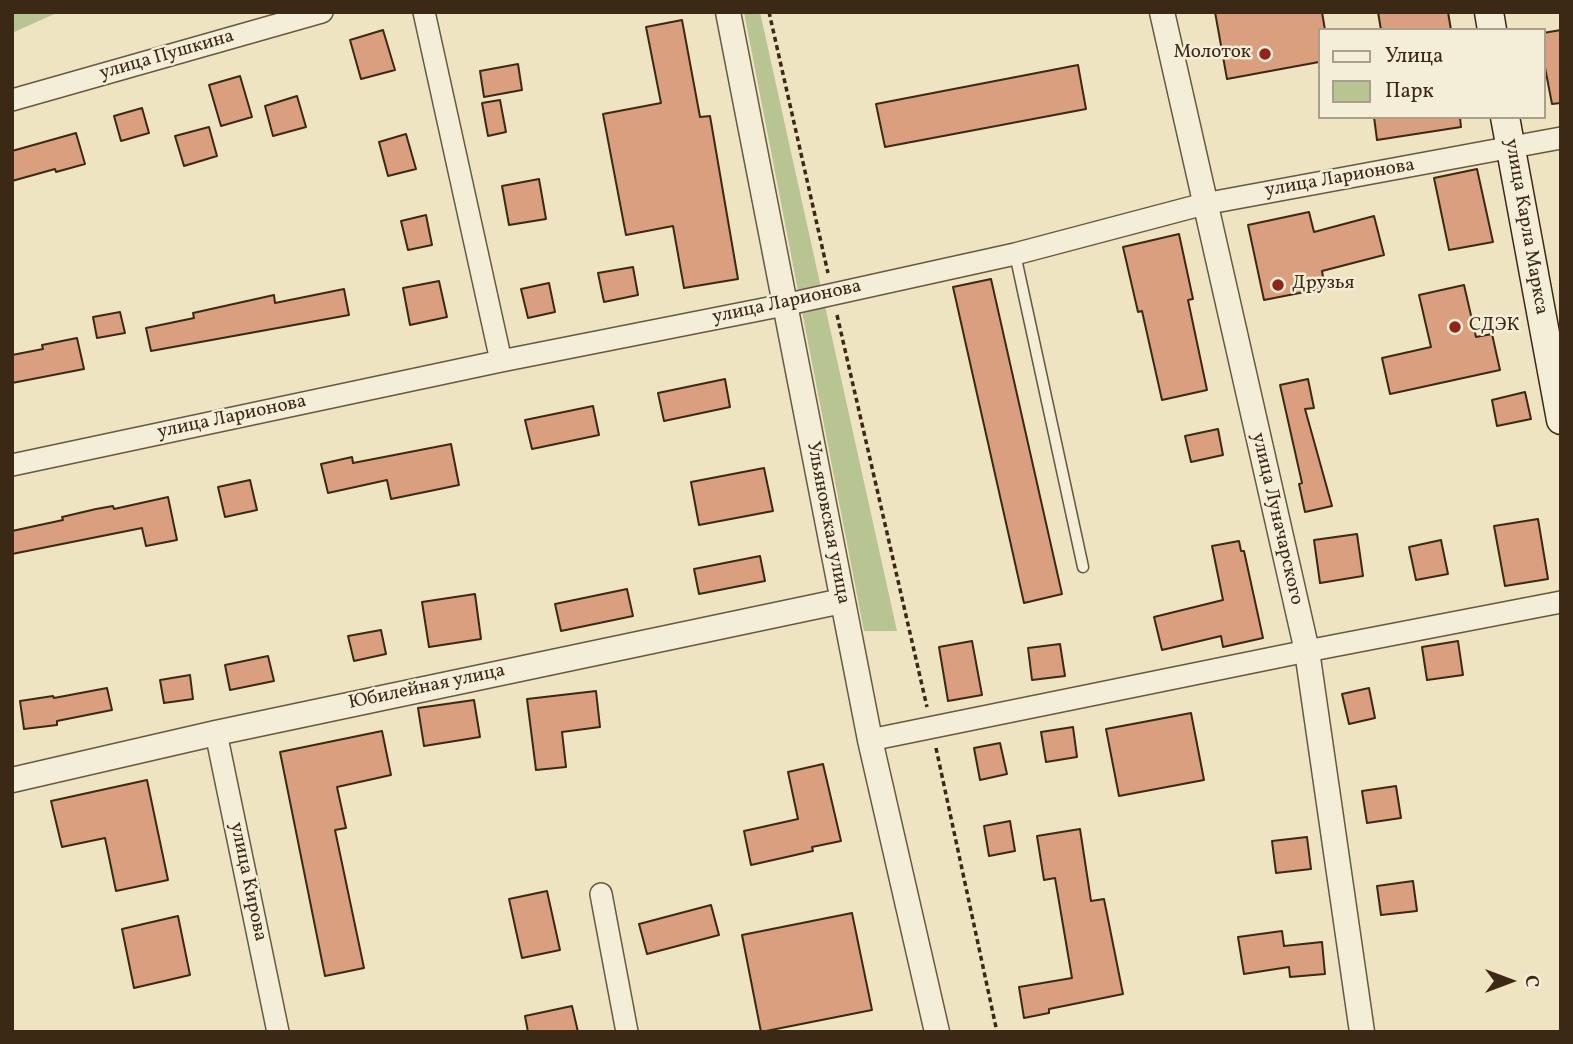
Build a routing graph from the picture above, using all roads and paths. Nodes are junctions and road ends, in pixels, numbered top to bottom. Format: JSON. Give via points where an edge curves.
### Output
{"nodes":[{"id":1,"x":322,"y":12,"type":"edge"},
{"id":2,"x":424,"y":12,"type":"edge"},
{"id":3,"x":728,"y":12,"type":"edge"},
{"id":4,"x":769,"y":12,"type":"edge"},
{"id":5,"x":1162,"y":12,"type":"edge"},
{"id":6,"x":12,"y":100,"type":"edge"},
{"id":7,"x":1506,"y":119,"type":"edge"},
{"id":8,"x":1561,"y":138,"type":"edge"},
{"id":9,"x":1510,"y":148,"type":"junction"},
{"id":10,"x":1203,"y":204,"type":"junction"},
{"id":11,"x":1015,"y":254,"type":"junction"},
{"id":12,"x":832,"y":293,"type":"junction"},
{"id":13,"x":784,"y":305,"type":"junction"},
{"id":14,"x":501,"y":361,"type":"junction"},
{"id":15,"x":1561,"y":420,"type":"edge"},
{"id":16,"x":12,"y":466,"type":"edge"},
{"id":17,"x":1083,"y":568,"type":"dead end"},
{"id":18,"x":842,"y":601,"type":"junction"},
{"id":19,"x":1561,"y":603,"type":"edge"},
{"id":20,"x":1307,"y":651,"type":"junction"},
{"id":21,"x":932,"y":728,"type":"junction"},
{"id":22,"x":216,"y":733,"type":"junction"},
{"id":23,"x":870,"y":740,"type":"junction"},
{"id":24,"x":12,"y":780,"type":"edge"},
{"id":25,"x":601,"y":894,"type":"dead end"},
{"id":26,"x":278,"y":1032,"type":"edge"},
{"id":27,"x":627,"y":1032,"type":"edge"},
{"id":28,"x":937,"y":1032,"type":"edge"},
{"id":29,"x":997,"y":1032,"type":"edge"},
{"id":30,"x":1363,"y":1032,"type":"edge"}],
"edges":[{"from":1,"to":6,"type":"street","name":"улица Пушкина"},
{"from":2,"to":14,"type":"street"},
{"from":3,"to":13,"type":"street","name":"Ульяновская улица"},
{"from":4,"to":12,"type":"path"},
{"from":5,"to":10,"type":"street","name":"улица Луначарского"},
{"from":7,"to":9,"type":"main road","name":"улица Карла Маркса"},
{"from":8,"to":9,"type":"street","name":"улица Ларионова"},
{"from":9,"to":10,"type":"street","name":"улица Ларионова"},
{"from":9,"to":15,"type":"main road","name":"улица Карла Маркса"},
{"from":10,"to":11,"type":"street","name":"улица Ларионова"},
{"from":10,"to":20,"type":"street","name":"улица Луначарского"},
{"from":11,"to":12,"type":"street","name":"улица Ларионова"},
{"from":11,"to":17,"type":"lane"},
{"from":12,"to":13,"type":"street","name":"улица Ларионова"},
{"from":12,"to":21,"type":"path"},
{"from":13,"to":14,"type":"street","name":"улица Ларионова"},
{"from":13,"to":18,"type":"street","name":"Ульяновская улица"},
{"from":14,"to":16,"type":"street","name":"улица Ларионова"},
{"from":18,"to":22,"type":"street","name":"Юбилейная улица"},
{"from":18,"to":23,"type":"street","name":"Ульяновская улица"},
{"from":19,"to":20,"type":"street"},
{"from":20,"to":21,"type":"street"},
{"from":20,"to":30,"type":"street","name":"улица Луначарского"},
{"from":21,"to":23,"type":"street"},
{"from":21,"to":29,"type":"path"},
{"from":22,"to":24,"type":"street","name":"Юбилейная улица"},
{"from":22,"to":26,"type":"street","name":"улица Кирова"},
{"from":23,"to":28,"type":"street","name":"Ульяновская улица"},
{"from":25,"to":27,"type":"street"}]}
